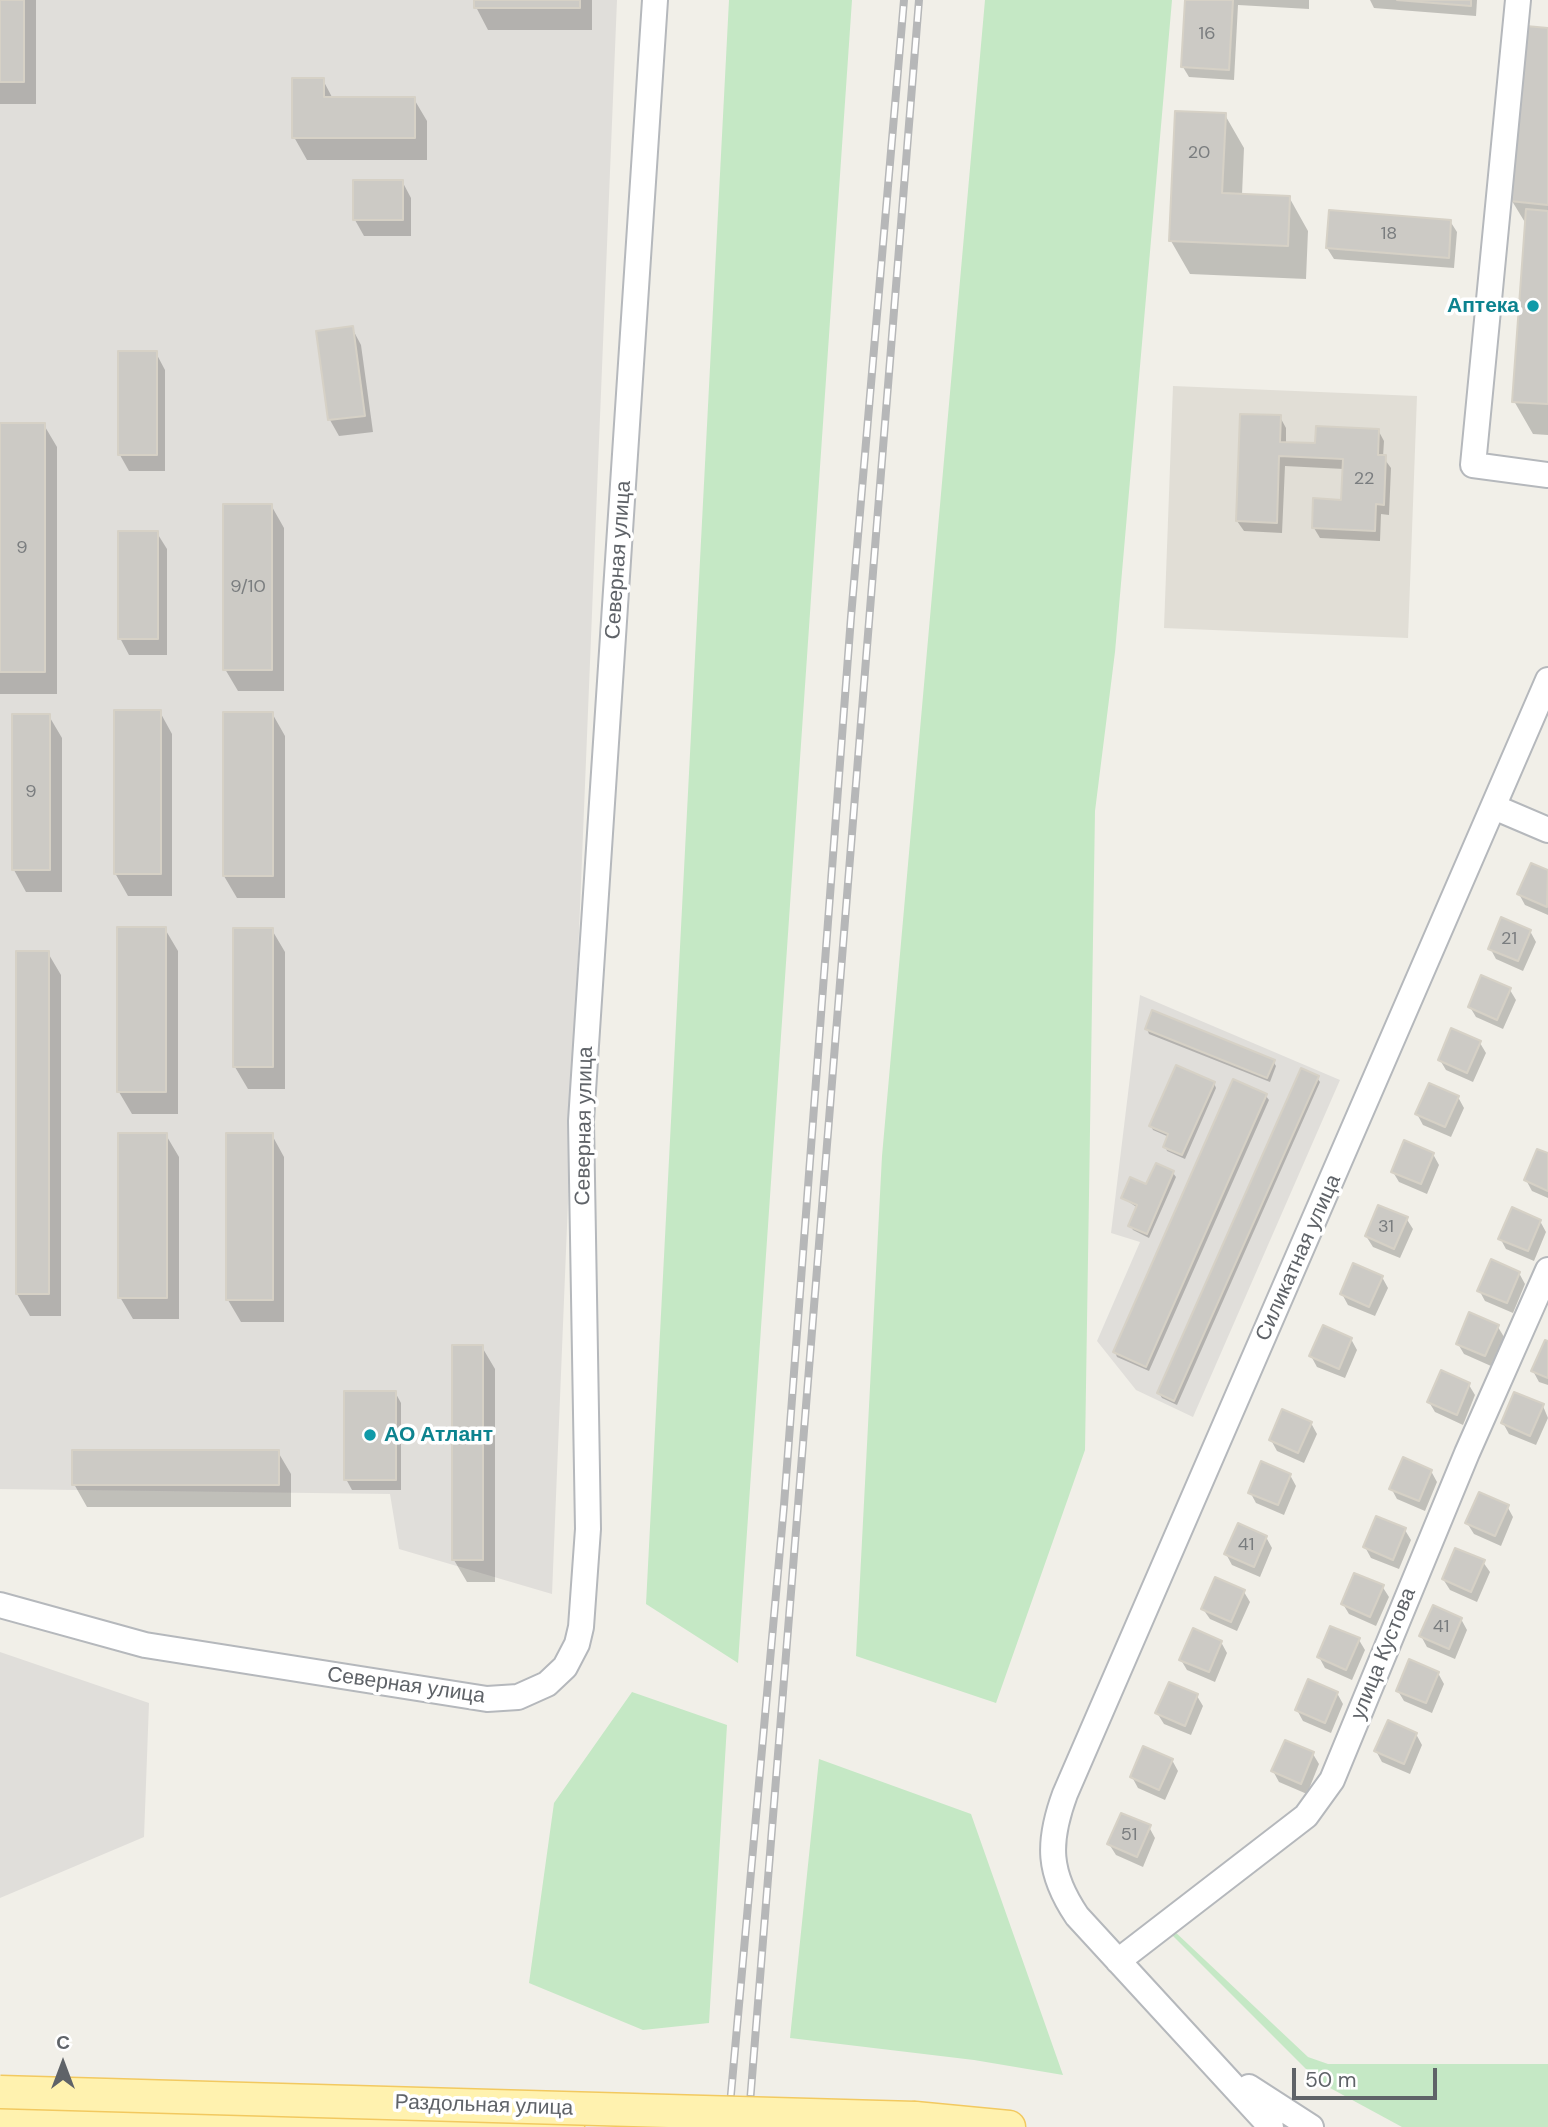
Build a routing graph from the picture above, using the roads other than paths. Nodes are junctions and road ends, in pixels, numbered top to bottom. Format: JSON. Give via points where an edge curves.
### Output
{"nodes":[{"id":1,"x":655,"y":0,"type":"edge"},
{"id":2,"x":1518,"y":0,"type":"edge"},
{"id":3,"x":1548,"y":475,"type":"edge"},
{"id":4,"x":1548,"y":680,"type":"edge"},
{"id":5,"x":1494,"y":807,"type":"junction"},
{"id":6,"x":1548,"y":830,"type":"edge"},
{"id":7,"x":1548,"y":1270,"type":"edge"},
{"id":8,"x":0,"y":1605,"type":"edge"},
{"id":9,"x":1118,"y":1961,"type":"junction"},
{"id":10,"x":1202,"y":2054,"type":"junction"},
{"id":11,"x":0,"y":2092,"type":"edge"},
{"id":12,"x":0,"y":2115,"type":"edge"},
{"id":13,"x":568,"y":2127,"type":"edge"},
{"id":14,"x":1009,"y":2127,"type":"edge"},
{"id":15,"x":1252,"y":2127,"type":"edge"},
{"id":16,"x":1272,"y":2127,"type":"edge"},
{"id":17,"x":1311,"y":2127,"type":"edge"}],
"edges":[{"from":1,"to":8,"type":"street","name":"Северная улица","via":[[581,1121],[588,1529],[577,1644],[565,1667],[547,1684],[518,1697],[487,1699],[145,1644]]},
{"from":2,"to":3,"type":"street","via":[[1474,465]]},
{"from":4,"to":5,"type":"street","name":"Силикатная улица"},
{"from":5,"to":6,"type":"street"},
{"from":5,"to":9,"type":"street","name":"Силикатная улица","via":[[1065,1794],[1053,1838],[1054,1868],[1065,1897]]},
{"from":7,"to":9,"type":"street","name":"улица Кустова","via":[[1326,1789],[1306,1816]]},
{"from":9,"to":10,"type":"street","name":"Силикатная улица"},
{"from":10,"to":15,"type":"street"},
{"from":10,"to":16,"type":"street"},
{"from":10,"to":17,"type":"street"},
{"from":11,"to":14,"type":"main road","name":"Раздольная улица","bridge":true,"via":[[915,2118]]},
{"from":12,"to":13,"type":"main road","name":"Раздольная улица"}]}
